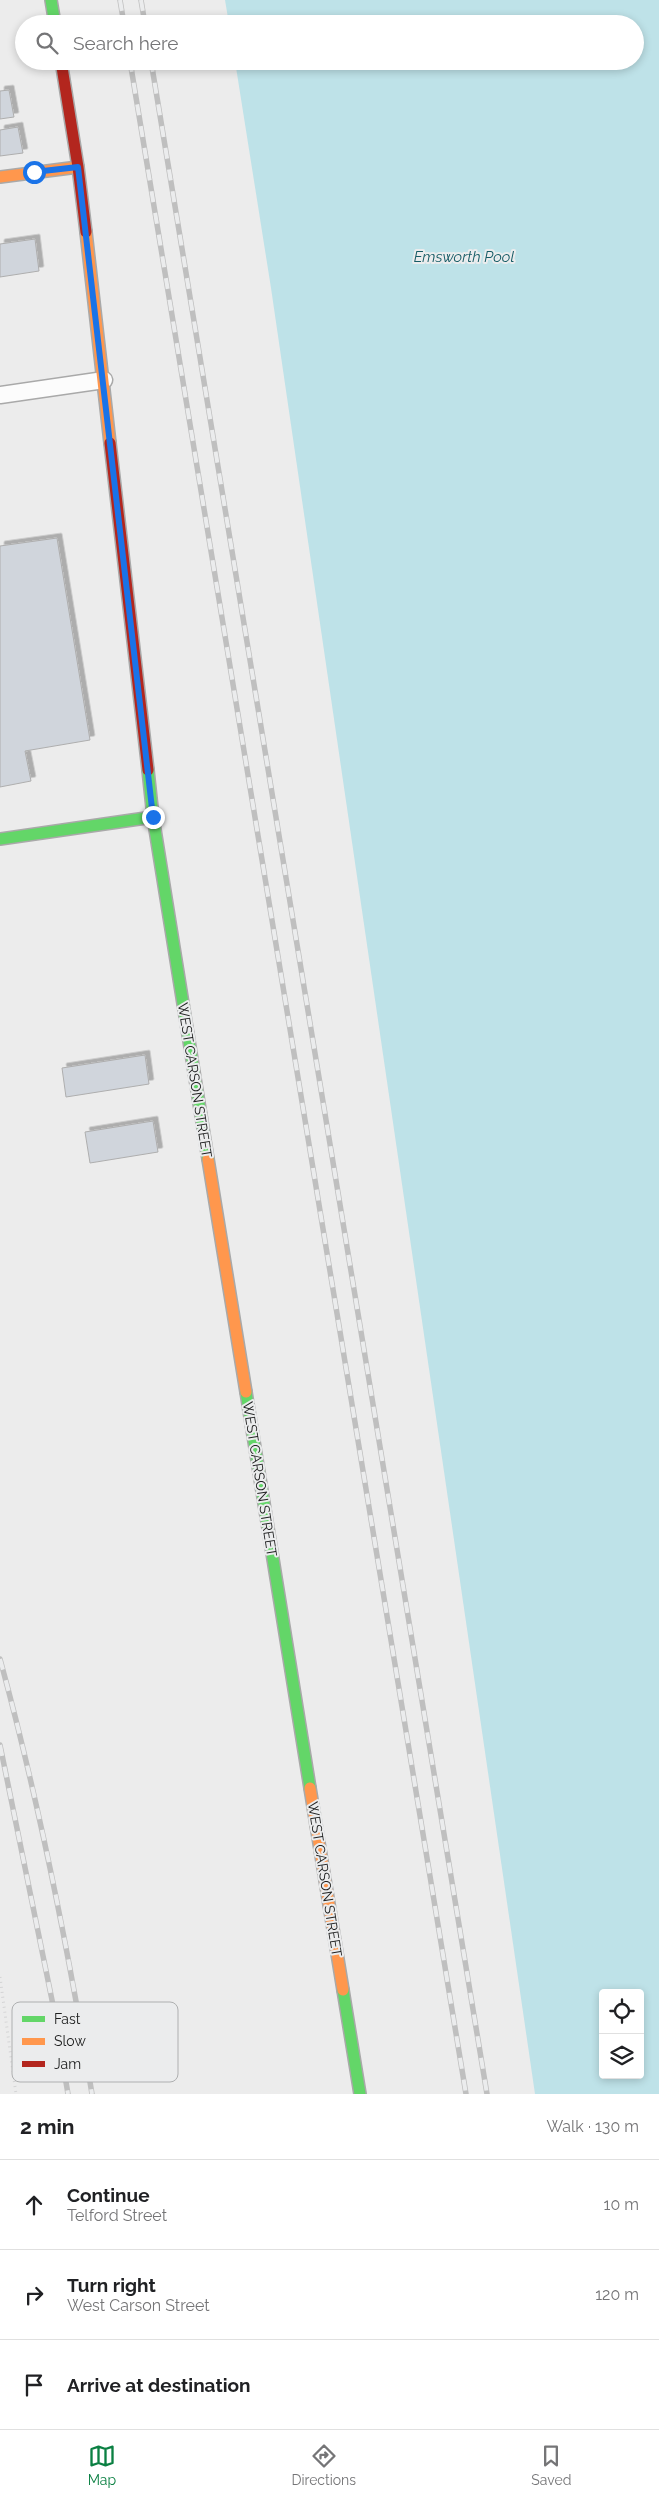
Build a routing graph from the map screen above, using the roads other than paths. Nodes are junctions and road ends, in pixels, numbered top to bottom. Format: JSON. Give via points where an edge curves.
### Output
{"nodes":[{"id":1,"x":51,"y":0,"type":"edge"},
{"id":2,"x":54,"y":15,"type":"edge"},
{"id":3,"x":62,"y":70,"type":"edge"},
{"id":4,"x":78,"y":167,"type":"junction"},
{"id":5,"x":0,"y":177,"type":"edge"},
{"id":6,"x":104,"y":380,"type":"junction"},
{"id":7,"x":0,"y":395,"type":"edge"},
{"id":8,"x":153,"y":817,"type":"junction"},
{"id":9,"x":0,"y":839,"type":"edge"},
{"id":10,"x":360,"y":2094,"type":"edge"}],
"edges":[{"from":1,"to":2,"type":"main road"},
{"from":3,"to":4,"type":"main road","name":"WEST CARSON STREET"},
{"from":4,"to":5,"type":"main road"},
{"from":4,"to":6,"type":"main road","name":"WEST CARSON STREET"},
{"from":6,"to":7,"type":"lane"},
{"from":6,"to":8,"type":"main road","name":"WEST CARSON STREET"},
{"from":8,"to":9,"type":"main road"},
{"from":8,"to":10,"type":"main road","name":"WEST CARSON STREET"}]}
